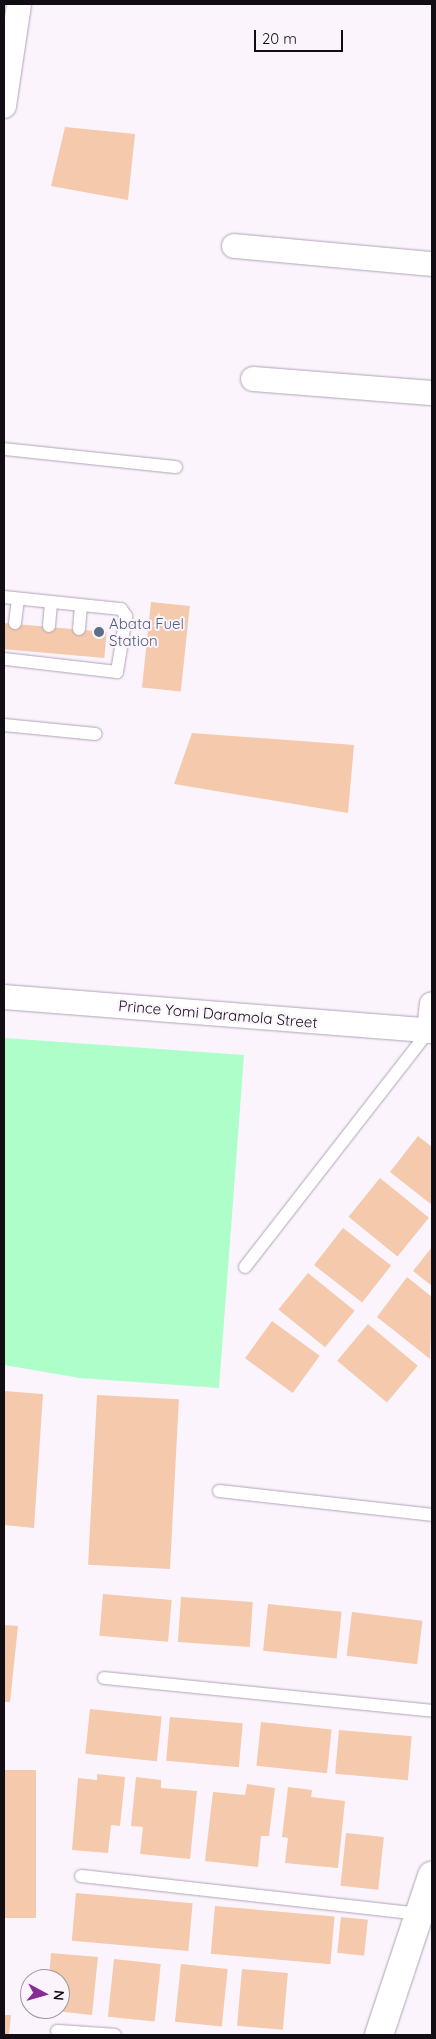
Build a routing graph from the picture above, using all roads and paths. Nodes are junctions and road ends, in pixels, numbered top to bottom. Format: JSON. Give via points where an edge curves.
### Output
{"nodes":[{"id":1,"x":19,"y":4,"type":"edge"},
{"id":2,"x":4,"y":106,"type":"edge"},
{"id":3,"x":234,"y":246,"type":"dead end"},
{"id":4,"x":432,"y":264,"type":"edge"},
{"id":5,"x":253,"y":379,"type":"dead end"},
{"id":6,"x":432,"y":393,"type":"edge"},
{"id":7,"x":4,"y":449,"type":"edge"},
{"id":8,"x":176,"y":467,"type":"dead end"},
{"id":9,"x":4,"y":597,"type":"edge"},
{"id":10,"x":18,"y":599,"type":"junction"},
{"id":11,"x":51,"y":602,"type":"junction"},
{"id":12,"x":81,"y":606,"type":"junction"},
{"id":13,"x":15,"y":624,"type":"dead end"},
{"id":14,"x":48,"y":626,"type":"dead end"},
{"id":15,"x":79,"y":629,"type":"dead end"},
{"id":16,"x":9,"y":656,"type":"edge"},
{"id":17,"x":4,"y":725,"type":"edge"},
{"id":18,"x":96,"y":734,"type":"dead end"},
{"id":19,"x":4,"y":997,"type":"edge"},
{"id":20,"x":432,"y":1004,"type":"edge"},
{"id":21,"x":431,"y":1031,"type":"edge"},
{"id":22,"x":245,"y":1266,"type":"dead end"},
{"id":23,"x":219,"y":1491,"type":"dead end"},
{"id":24,"x":432,"y":1516,"type":"edge"},
{"id":25,"x":104,"y":1678,"type":"dead end"},
{"id":26,"x":432,"y":1711,"type":"edge"},
{"id":27,"x":81,"y":1876,"type":"dead end"},
{"id":28,"x":432,"y":1876,"type":"edge"},
{"id":29,"x":421,"y":1914,"type":"junction"},
{"id":30,"x":56,"y":2031,"type":"dead end"},
{"id":31,"x":115,"y":2035,"type":"edge"},
{"id":32,"x":378,"y":2035,"type":"edge"}],
"edges":[{"from":1,"to":2,"type":"street"},
{"from":3,"to":4,"type":"street"},
{"from":5,"to":6,"type":"street"},
{"from":7,"to":8,"type":"lane"},
{"from":9,"to":10,"type":"lane"},
{"from":10,"to":11,"type":"lane"},
{"from":10,"to":13,"type":"lane"},
{"from":11,"to":12,"type":"lane"},
{"from":11,"to":14,"type":"lane"},
{"from":12,"to":15,"type":"lane"},
{"from":12,"to":16,"type":"lane","via":[[121,610],[126,616],[119,671],[76,661]]},
{"from":17,"to":18,"type":"lane"},
{"from":19,"to":21,"type":"street","name":"Prince Yomi Daramola Street"},
{"from":20,"to":21,"type":"street"},
{"from":21,"to":22,"type":"lane"},
{"from":23,"to":24,"type":"lane"},
{"from":25,"to":26,"type":"lane"},
{"from":27,"to":29,"type":"lane"},
{"from":28,"to":29,"type":"street"},
{"from":29,"to":32,"type":"street"},
{"from":30,"to":31,"type":"lane"}]}
